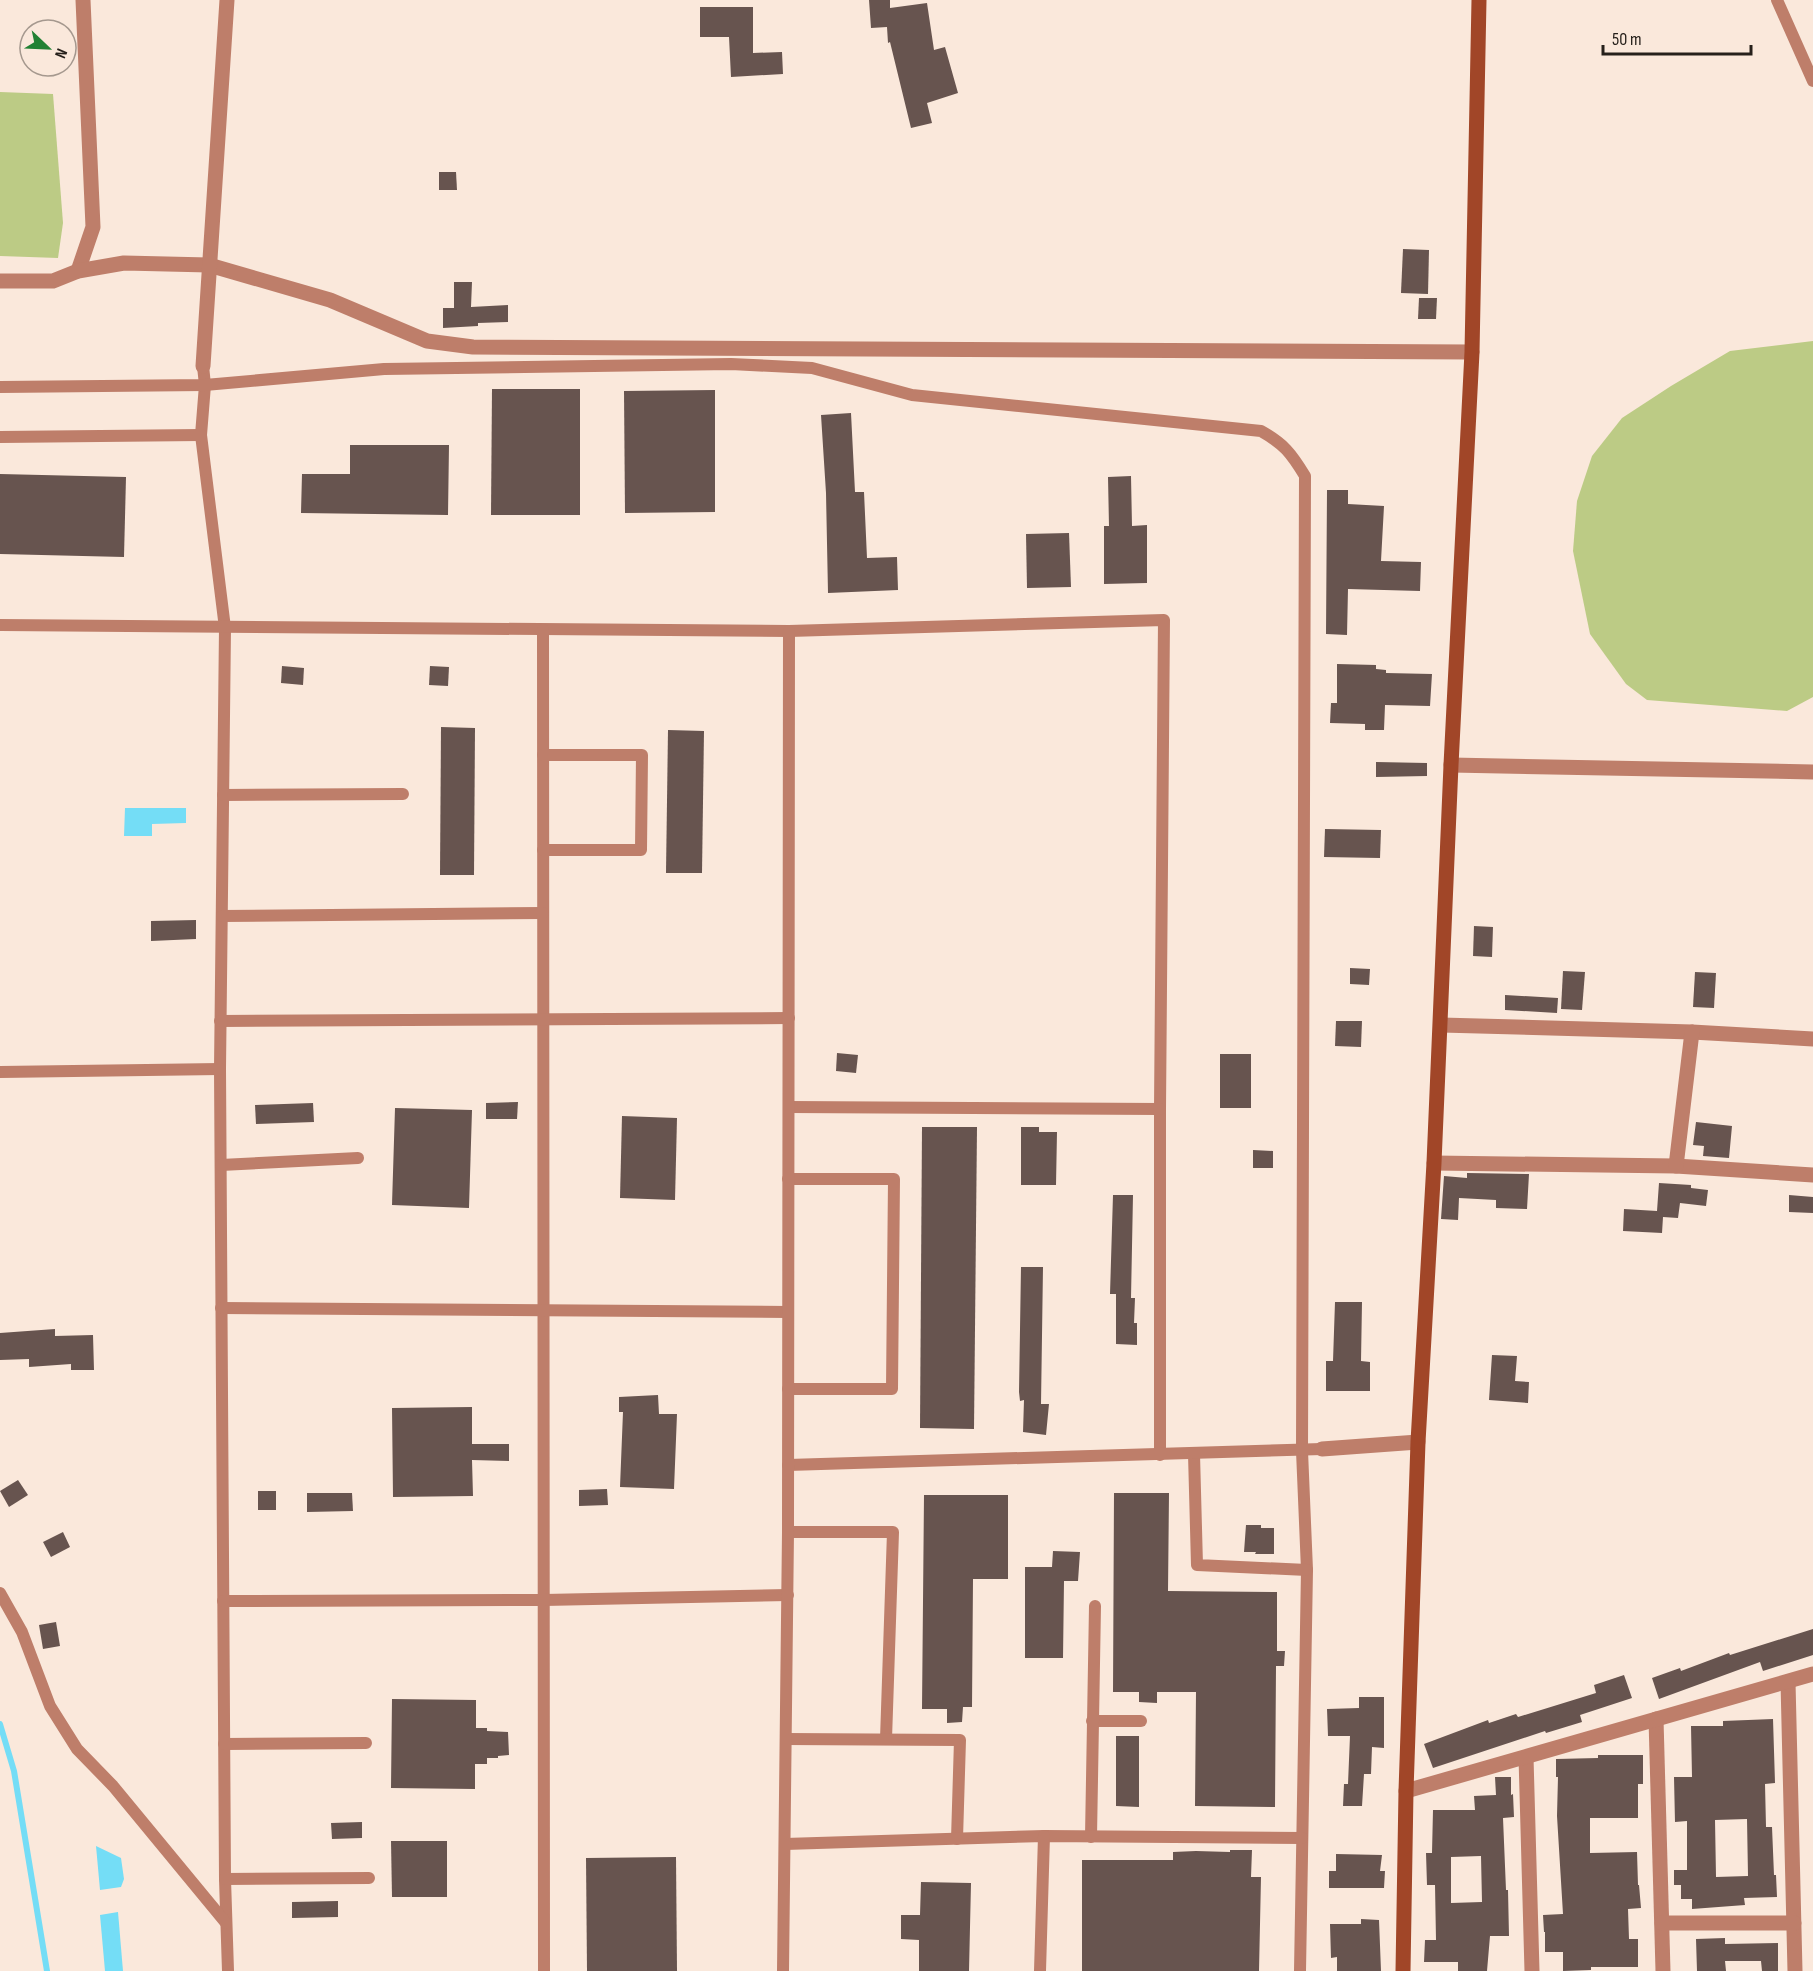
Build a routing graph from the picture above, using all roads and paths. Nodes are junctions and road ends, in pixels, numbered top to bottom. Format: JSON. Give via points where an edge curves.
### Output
{"nodes":[{"id":1,"x":83,"y":0,"type":"edge"},
{"id":2,"x":227,"y":0,"type":"edge"},
{"id":3,"x":1479,"y":0,"type":"edge"},
{"id":4,"x":1777,"y":0,"type":"edge"},
{"id":5,"x":1813,"y":81,"type":"edge"},
{"id":6,"x":208,"y":265,"type":"junction"},
{"id":7,"x":78,"y":271,"type":"junction"},
{"id":8,"x":0,"y":281,"type":"edge"},
{"id":9,"x":1472,"y":352,"type":"junction"},
{"id":10,"x":203,"y":366,"type":"joint"},
{"id":11,"x":205,"y":385,"type":"junction"},
{"id":12,"x":0,"y":387,"type":"edge"},
{"id":13,"x":201,"y":435,"type":"junction"},
{"id":14,"x":0,"y":437,"type":"edge"},
{"id":15,"x":0,"y":625,"type":"edge"},
{"id":16,"x":225,"y":628,"type":"junction"},
{"id":17,"x":543,"y":630,"type":"junction"},
{"id":18,"x":789,"y":631,"type":"junction"},
{"id":19,"x":543,"y":754,"type":"junction"},
{"id":20,"x":1451,"y":765,"type":"junction"},
{"id":21,"x":1813,"y":772,"type":"edge"},
{"id":22,"x":403,"y":794,"type":"dead end"},
{"id":23,"x":223,"y":795,"type":"junction"},
{"id":24,"x":543,"y":850,"type":"junction"},
{"id":25,"x":543,"y":913,"type":"junction"},
{"id":26,"x":222,"y":916,"type":"junction"},
{"id":27,"x":789,"y":1018,"type":"junction"},
{"id":28,"x":543,"y":1020,"type":"junction"},
{"id":29,"x":220,"y":1021,"type":"junction"},
{"id":30,"x":1441,"y":1025,"type":"junction"},
{"id":31,"x":1692,"y":1032,"type":"junction"},
{"id":32,"x":1813,"y":1039,"type":"edge"},
{"id":33,"x":220,"y":1069,"type":"junction"},
{"id":34,"x":0,"y":1072,"type":"edge"},
{"id":35,"x":789,"y":1107,"type":"junction"},
{"id":36,"x":1160,"y":1109,"type":"junction"},
{"id":37,"x":358,"y":1158,"type":"dead end"},
{"id":38,"x":1434,"y":1163,"type":"junction"},
{"id":39,"x":220,"y":1165,"type":"junction"},
{"id":40,"x":1676,"y":1166,"type":"junction"},
{"id":41,"x":1813,"y":1175,"type":"edge"},
{"id":42,"x":788,"y":1179,"type":"junction"},
{"id":43,"x":221,"y":1308,"type":"junction"},
{"id":44,"x":543,"y":1311,"type":"junction"},
{"id":45,"x":788,"y":1312,"type":"junction"},
{"id":46,"x":788,"y":1389,"type":"junction"},
{"id":47,"x":1418,"y":1442,"type":"junction"},
{"id":48,"x":1322,"y":1449,"type":"joint"},
{"id":49,"x":1302,"y":1451,"type":"junction"},
{"id":50,"x":1194,"y":1454,"type":"junction"},
{"id":51,"x":1160,"y":1455,"type":"junction"},
{"id":52,"x":788,"y":1465,"type":"junction"},
{"id":53,"x":788,"y":1532,"type":"junction"},
{"id":54,"x":1307,"y":1570,"type":"junction"},
{"id":55,"x":0,"y":1593,"type":"edge"},
{"id":56,"x":788,"y":1595,"type":"junction"},
{"id":57,"x":544,"y":1600,"type":"junction"},
{"id":58,"x":223,"y":1601,"type":"junction"},
{"id":59,"x":1095,"y":1606,"type":"dead end"},
{"id":60,"x":1813,"y":1674,"type":"edge"},
{"id":61,"x":1788,"y":1682,"type":"junction"},
{"id":62,"x":1656,"y":1719,"type":"junction"},
{"id":63,"x":1092,"y":1721,"type":"junction"},
{"id":64,"x":1141,"y":1721,"type":"dead end"},
{"id":65,"x":886,"y":1738,"type":"junction"},
{"id":66,"x":786,"y":1739,"type":"junction"},
{"id":67,"x":366,"y":1743,"type":"dead end"},
{"id":68,"x":224,"y":1744,"type":"junction"},
{"id":69,"x":1526,"y":1757,"type":"junction"},
{"id":70,"x":1406,"y":1791,"type":"junction"},
{"id":71,"x":1044,"y":1836,"type":"junction"},
{"id":72,"x":1090,"y":1837,"type":"junction"},
{"id":73,"x":1302,"y":1838,"type":"junction"},
{"id":74,"x":957,"y":1839,"type":"junction"},
{"id":75,"x":785,"y":1844,"type":"junction"},
{"id":76,"x":369,"y":1878,"type":"dead end"},
{"id":77,"x":225,"y":1879,"type":"junction"},
{"id":78,"x":226,"y":1923,"type":"junction"},
{"id":79,"x":1662,"y":1923,"type":"junction"},
{"id":80,"x":1794,"y":1923,"type":"junction"},
{"id":81,"x":228,"y":1971,"type":"edge"},
{"id":82,"x":544,"y":1971,"type":"edge"},
{"id":83,"x":783,"y":1971,"type":"edge"},
{"id":84,"x":1040,"y":1971,"type":"edge"},
{"id":85,"x":1300,"y":1971,"type":"edge"},
{"id":86,"x":1403,"y":1971,"type":"edge"},
{"id":87,"x":1532,"y":1971,"type":"edge"},
{"id":88,"x":1664,"y":1971,"type":"edge"},
{"id":89,"x":1795,"y":1971,"type":"edge"}],
"edges":[{"from":1,"to":7,"type":"street","via":[[93,227]]},
{"from":2,"to":6,"type":"street"},
{"from":3,"to":9,"type":"street"},
{"from":4,"to":5,"type":"lane"},
{"from":6,"to":7,"type":"street","via":[[124,263]]},
{"from":6,"to":9,"type":"street","via":[[330,300],[427,341],[473,347]]},
{"from":6,"to":10,"type":"street"},
{"from":7,"to":8,"type":"street","via":[[53,281]]},
{"from":9,"to":20,"type":"street"},
{"from":10,"to":11,"type":"lane"},
{"from":11,"to":12,"type":"lane"},
{"from":11,"to":13,"type":"lane"},
{"from":11,"to":49,"type":"lane","via":[[384,369],[778,366],[812,368],[912,394],[1261,431],[1277,440],[1305,476]]},
{"from":13,"to":14,"type":"lane"},
{"from":13,"to":16,"type":"lane"},
{"from":15,"to":16,"type":"lane"},
{"from":16,"to":17,"type":"lane"},
{"from":16,"to":23,"type":"lane"},
{"from":17,"to":18,"type":"lane"},
{"from":17,"to":19,"type":"lane"},
{"from":18,"to":27,"type":"lane"},
{"from":18,"to":36,"type":"lane","via":[[1164,620]]},
{"from":19,"to":24,"type":"lane"},
{"from":19,"to":24,"type":"lane","via":[[642,755],[641,850]]},
{"from":20,"to":21,"type":"street"},
{"from":20,"to":30,"type":"street"},
{"from":22,"to":23,"type":"lane"},
{"from":23,"to":26,"type":"lane"},
{"from":24,"to":25,"type":"lane"},
{"from":25,"to":26,"type":"lane"},
{"from":25,"to":28,"type":"lane"},
{"from":26,"to":29,"type":"lane"},
{"from":27,"to":28,"type":"lane"},
{"from":27,"to":35,"type":"lane"},
{"from":28,"to":29,"type":"lane"},
{"from":28,"to":44,"type":"lane"},
{"from":29,"to":33,"type":"lane"},
{"from":30,"to":31,"type":"street"},
{"from":30,"to":38,"type":"street"},
{"from":31,"to":32,"type":"street"},
{"from":31,"to":40,"type":"street"},
{"from":33,"to":34,"type":"lane"},
{"from":33,"to":39,"type":"lane"},
{"from":35,"to":36,"type":"lane"},
{"from":35,"to":42,"type":"lane"},
{"from":36,"to":51,"type":"lane"},
{"from":37,"to":39,"type":"lane"},
{"from":38,"to":40,"type":"street"},
{"from":38,"to":47,"type":"street"},
{"from":39,"to":43,"type":"lane"},
{"from":40,"to":41,"type":"street"},
{"from":42,"to":45,"type":"lane"},
{"from":42,"to":46,"type":"lane","via":[[894,1179],[892,1389]]},
{"from":43,"to":44,"type":"lane"},
{"from":43,"to":58,"type":"lane"},
{"from":44,"to":45,"type":"lane"},
{"from":44,"to":57,"type":"lane"},
{"from":45,"to":46,"type":"lane"},
{"from":46,"to":52,"type":"lane"},
{"from":47,"to":48,"type":"street"},
{"from":47,"to":70,"type":"street"},
{"from":48,"to":49,"type":"lane"},
{"from":49,"to":50,"type":"lane"},
{"from":49,"to":54,"type":"lane"},
{"from":50,"to":51,"type":"lane"},
{"from":50,"to":54,"type":"lane","via":[[1197,1565]]},
{"from":51,"to":52,"type":"lane"},
{"from":52,"to":53,"type":"lane"},
{"from":53,"to":56,"type":"lane"},
{"from":53,"to":65,"type":"lane","via":[[893,1532]]},
{"from":54,"to":73,"type":"lane"},
{"from":55,"to":78,"type":"lane","via":[[22,1632],[50,1706],[77,1749],[113,1786]]},
{"from":56,"to":57,"type":"lane"},
{"from":56,"to":66,"type":"lane"},
{"from":57,"to":58,"type":"lane"},
{"from":57,"to":82,"type":"lane"},
{"from":58,"to":68,"type":"lane"},
{"from":59,"to":63,"type":"lane"},
{"from":60,"to":61,"type":"street"},
{"from":61,"to":62,"type":"street"},
{"from":61,"to":80,"type":"street"},
{"from":62,"to":69,"type":"street"},
{"from":62,"to":79,"type":"street"},
{"from":63,"to":64,"type":"lane"},
{"from":63,"to":72,"type":"lane"},
{"from":65,"to":66,"type":"lane"},
{"from":65,"to":74,"type":"lane","via":[[960,1740]]},
{"from":66,"to":75,"type":"lane"},
{"from":67,"to":68,"type":"lane"},
{"from":68,"to":77,"type":"lane"},
{"from":69,"to":70,"type":"street"},
{"from":69,"to":87,"type":"street"},
{"from":70,"to":86,"type":"street"},
{"from":71,"to":72,"type":"lane"},
{"from":71,"to":74,"type":"lane"},
{"from":71,"to":84,"type":"lane"},
{"from":72,"to":73,"type":"lane"},
{"from":73,"to":85,"type":"lane"},
{"from":74,"to":75,"type":"lane"},
{"from":75,"to":83,"type":"lane"},
{"from":76,"to":77,"type":"lane"},
{"from":77,"to":78,"type":"lane"},
{"from":78,"to":81,"type":"lane"},
{"from":79,"to":80,"type":"street"},
{"from":79,"to":88,"type":"street"},
{"from":80,"to":89,"type":"street"}]}
